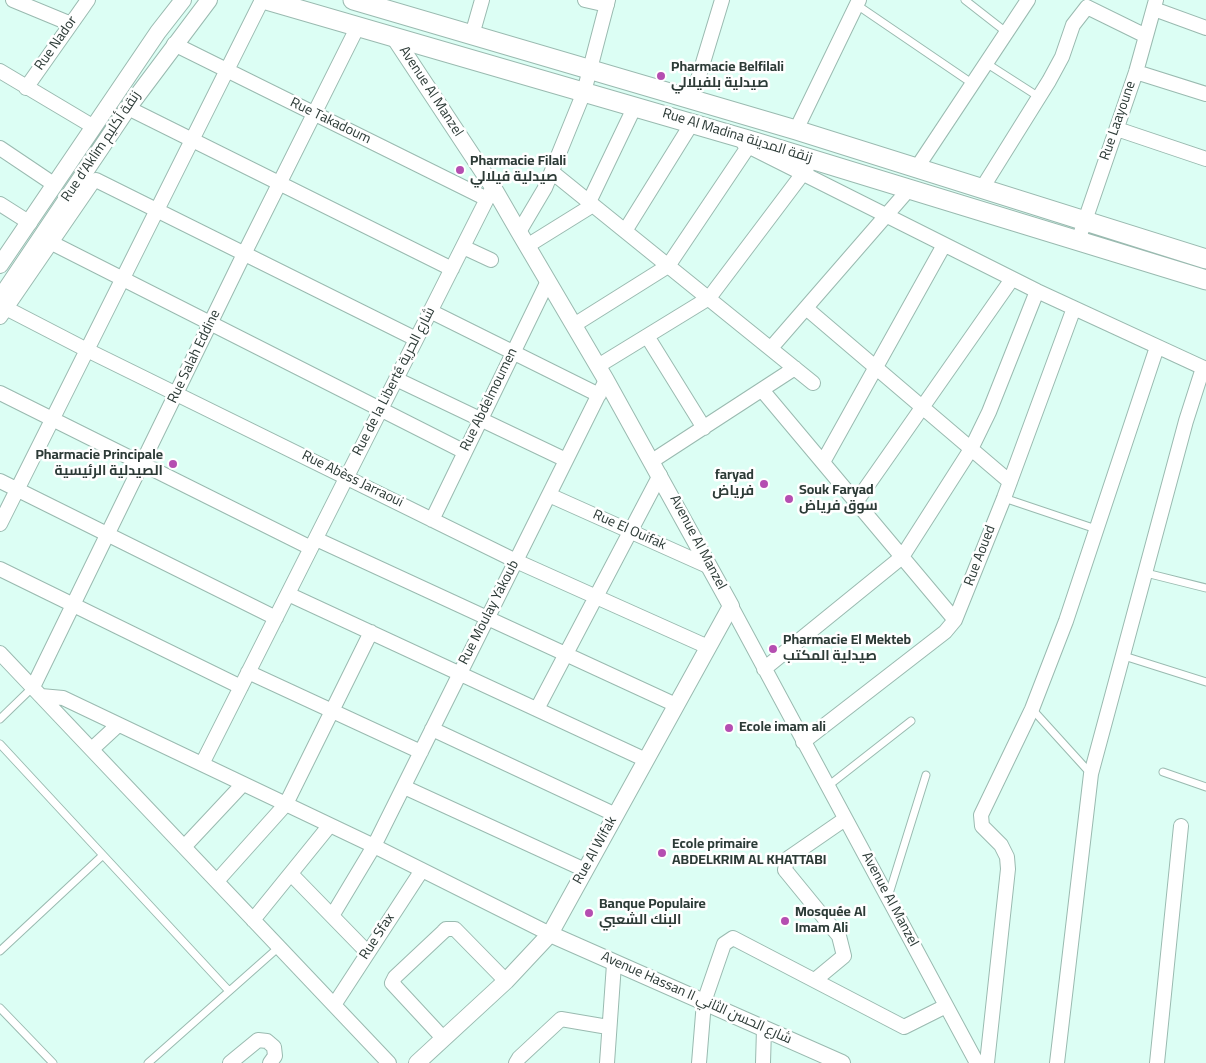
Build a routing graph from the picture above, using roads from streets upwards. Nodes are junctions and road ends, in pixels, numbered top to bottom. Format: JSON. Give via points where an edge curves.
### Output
{"nodes":[{"id":1,"x":12,"y":0,"type":"edge"},
{"id":2,"x":88,"y":0,"type":"edge"},
{"id":3,"x":183,"y":0,"type":"edge"},
{"id":4,"x":209,"y":0,"type":"edge"},
{"id":5,"x":262,"y":0,"type":"edge"},
{"id":6,"x":266,"y":0,"type":"edge"},
{"id":7,"x":482,"y":0,"type":"edge"},
{"id":8,"x":585,"y":0,"type":"edge"},
{"id":9,"x":1028,"y":0,"type":"edge"},
{"id":10,"x":362,"y":1,"type":"edge"},
{"id":11,"x":717,"y":1,"type":"edge"},
{"id":12,"x":858,"y":2,"type":"edge"},
{"id":13,"x":608,"y":3,"type":"edge"},
{"id":14,"x":1155,"y":5,"type":"edge"},
{"id":15,"x":71,"y":24,"type":"junction"},
{"id":16,"x":358,"y":26,"type":"junction"},
{"id":17,"x":1206,"y":28,"type":"edge"},
{"id":18,"x":472,"y":35,"type":"junction"},
{"id":19,"x":1146,"y":36,"type":"junction"},
{"id":20,"x":394,"y":37,"type":"junction"},
{"id":21,"x":174,"y":44,"type":"junction"},
{"id":22,"x":0,"y":71,"type":"edge"},
{"id":23,"x":226,"y":71,"type":"junction"},
{"id":24,"x":590,"y":72,"type":"junction"},
{"id":25,"x":1136,"y":72,"type":"junction"},
{"id":26,"x":26,"y":88,"type":"junction"},
{"id":27,"x":584,"y":92,"type":"junction"},
{"id":28,"x":1206,"y":94,"type":"edge"},
{"id":29,"x":692,"y":99,"type":"junction"},
{"id":30,"x":635,"y":106,"type":"junction"},
{"id":31,"x":128,"y":108,"type":"junction"},
{"id":32,"x":315,"y":114,"type":"junction"},
{"id":33,"x":692,"y":123,"type":"junction"},
{"id":34,"x":94,"y":127,"type":"junction"},
{"id":35,"x":1117,"y":129,"type":"junction"},
{"id":36,"x":796,"y":130,"type":"junction"},
{"id":37,"x":192,"y":140,"type":"junction"},
{"id":38,"x":750,"y":144,"type":"junction"},
{"id":39,"x":0,"y":148,"type":"edge"},
{"id":40,"x":813,"y":159,"type":"junction"},
{"id":41,"x":1206,"y":159,"type":"edge"},
{"id":42,"x":916,"y":169,"type":"junction"},
{"id":43,"x":552,"y":172,"type":"junction"},
{"id":44,"x":802,"y":175,"type":"junction"},
{"id":45,"x":279,"y":184,"type":"junction"},
{"id":46,"x":55,"y":185,"type":"junction"},
{"id":47,"x":910,"y":188,"type":"junction"},
{"id":48,"x":981,"y":190,"type":"junction"},
{"id":49,"x":490,"y":193,"type":"junction"},
{"id":50,"x":591,"y":203,"type":"junction"},
{"id":51,"x":0,"y":204,"type":"edge"},
{"id":52,"x":156,"y":210,"type":"junction"},
{"id":53,"x":885,"y":217,"type":"junction"},
{"id":54,"x":1085,"y":222,"type":"junction"},
{"id":55,"x":30,"y":223,"type":"junction"},
{"id":56,"x":625,"y":230,"type":"junction"},
{"id":57,"x":519,"y":232,"type":"junction"},
{"id":58,"x":46,"y":240,"type":"junction"},
{"id":59,"x":1078,"y":241,"type":"junction"},
{"id":60,"x":944,"y":245,"type":"junction"},
{"id":61,"x":527,"y":246,"type":"junction"},
{"id":62,"x":463,"y":247,"type":"junction"},
{"id":63,"x":5,"y":248,"type":"edge"},
{"id":64,"x":244,"y":254,"type":"junction"},
{"id":65,"x":1206,"y":259,"type":"edge"},
{"id":66,"x":491,"y":260,"type":"dead end"},
{"id":67,"x":0,"y":265,"type":"edge"},
{"id":68,"x":668,"y":266,"type":"junction"},
{"id":69,"x":452,"y":269,"type":"junction"},
{"id":70,"x":123,"y":279,"type":"junction"},
{"id":71,"x":1012,"y":279,"type":"junction"},
{"id":72,"x":1206,"y":280,"type":"edge"},
{"id":73,"x":548,"y":281,"type":"junction"},
{"id":74,"x":1037,"y":291,"type":"junction"},
{"id":75,"x":709,"y":298,"type":"junction"},
{"id":76,"x":2,"y":307,"type":"edge"},
{"id":77,"x":806,"y":308,"type":"junction"},
{"id":78,"x":1074,"y":308,"type":"junction"},
{"id":79,"x":430,"y":312,"type":"junction"},
{"id":80,"x":210,"y":325,"type":"junction"},
{"id":81,"x":574,"y":325,"type":"junction"},
{"id":82,"x":647,"y":336,"type":"junction"},
{"id":83,"x":416,"y":339,"type":"junction"},
{"id":84,"x":1157,"y":347,"type":"junction"},
{"id":85,"x":771,"y":348,"type":"junction"},
{"id":86,"x":87,"y":350,"type":"junction"},
{"id":87,"x":512,"y":353,"type":"junction"},
{"id":88,"x":876,"y":367,"type":"junction"},
{"id":89,"x":795,"y":368,"type":"junction"},
{"id":90,"x":1204,"y":368,"type":"edge"},
{"id":91,"x":602,"y":373,"type":"junction"},
{"id":92,"x":396,"y":379,"type":"junction"},
{"id":93,"x":814,"y":383,"type":"dead end"},
{"id":94,"x":762,"y":390,"type":"junction"},
{"id":95,"x":0,"y":393,"type":"edge"},
{"id":96,"x":177,"y":394,"type":"junction"},
{"id":97,"x":599,"y":395,"type":"junction"},
{"id":98,"x":922,"y":407,"type":"junction"},
{"id":99,"x":381,"y":410,"type":"junction"},
{"id":100,"x":52,"y":419,"type":"junction"},
{"id":101,"x":480,"y":420,"type":"junction"},
{"id":102,"x":704,"y":428,"type":"junction"},
{"id":103,"x":971,"y":449,"type":"junction"},
{"id":104,"x":465,"y":452,"type":"junction"},
{"id":105,"x":566,"y":460,"type":"junction"},
{"id":106,"x":823,"y":462,"type":"junction"},
{"id":107,"x":143,"y":464,"type":"junction"},
{"id":108,"x":656,"y":468,"type":"junction"},
{"id":109,"x":346,"y":477,"type":"junction"},
{"id":110,"x":0,"y":481,"type":"edge"},
{"id":111,"x":1010,"y":482,"type":"junction"},
{"id":112,"x":18,"y":490,"type":"junction"},
{"id":113,"x":549,"y":495,"type":"junction"},
{"id":114,"x":856,"y":502,"type":"junction"},
{"id":115,"x":432,"y":520,"type":"junction"},
{"id":116,"x":0,"y":524,"type":"edge"},
{"id":117,"x":630,"y":532,"type":"junction"},
{"id":118,"x":108,"y":535,"type":"junction"},
{"id":119,"x":313,"y":544,"type":"junction"},
{"id":120,"x":902,"y":557,"type":"junction"},
{"id":121,"x":516,"y":561,"type":"junction"},
{"id":122,"x":710,"y":567,"type":"junction"},
{"id":123,"x":0,"y":568,"type":"edge"},
{"id":124,"x":288,"y":594,"type":"junction"},
{"id":125,"x":596,"y":597,"type":"junction"},
{"id":126,"x":74,"y":605,"type":"junction"},
{"id":127,"x":731,"y":606,"type":"junction"},
{"id":128,"x":488,"y":617,"type":"junction"},
{"id":129,"x":276,"y":618,"type":"junction"},
{"id":130,"x":955,"y":620,"type":"junction"},
{"id":131,"x":371,"y":632,"type":"junction"},
{"id":132,"x":708,"y":647,"type":"junction"},
{"id":133,"x":0,"y":652,"type":"edge"},
{"id":134,"x":566,"y":654,"type":"junction"},
{"id":135,"x":764,"y":669,"type":"junction"},
{"id":136,"x":248,"y":672,"type":"junction"},
{"id":137,"x":461,"y":672,"type":"junction"},
{"id":138,"x":241,"y":687,"type":"junction"},
{"id":139,"x":37,"y":692,"type":"junction"},
{"id":140,"x":676,"y":705,"type":"junction"},
{"id":141,"x":537,"y":708,"type":"junction"},
{"id":142,"x":332,"y":713,"type":"junction"},
{"id":143,"x":118,"y":725,"type":"junction"},
{"id":144,"x":432,"y":730,"type":"junction"},
{"id":145,"x":803,"y":742,"type":"junction"},
{"id":146,"x":92,"y":749,"type":"junction"},
{"id":147,"x":421,"y":752,"type":"junction"},
{"id":148,"x":646,"y":760,"type":"junction"},
{"id":149,"x":202,"y":764,"type":"junction"},
{"id":150,"x":244,"y":784,"type":"junction"},
{"id":151,"x":404,"y":787,"type":"junction"},
{"id":152,"x":286,"y":804,"type":"junction"},
{"id":153,"x":616,"y":815,"type":"junction"},
{"id":154,"x":846,"y":819,"type":"junction"},
{"id":155,"x":330,"y":825,"type":"junction"},
{"id":156,"x":1181,"y":826,"type":"dead end"},
{"id":157,"x":374,"y":846,"type":"junction"},
{"id":158,"x":184,"y":847,"type":"junction"},
{"id":159,"x":422,"y":870,"type":"junction"},
{"id":160,"x":585,"y":870,"type":"junction"},
{"id":161,"x":291,"y":874,"type":"junction"},
{"id":162,"x":217,"y":881,"type":"junction"},
{"id":163,"x":332,"y":916,"type":"junction"},
{"id":164,"x":253,"y":920,"type":"junction"},
{"id":165,"x":550,"y":934,"type":"junction"},
{"id":166,"x":368,"y":953,"type":"junction"},
{"id":167,"x":614,"y":964,"type":"junction"},
{"id":168,"x":815,"y":980,"type":"junction"},
{"id":169,"x":506,"y":981,"type":"junction"},
{"id":170,"x":704,"y":1002,"type":"junction"},
{"id":171,"x":334,"y":1005,"type":"junction"},
{"id":172,"x":946,"y":1006,"type":"junction"},
{"id":173,"x":608,"y":1027,"type":"junction"},
{"id":174,"x":764,"y":1029,"type":"junction"},
{"id":175,"x":443,"y":1038,"type":"junction"},
{"id":176,"x":230,"y":1063,"type":"edge"},
{"id":177,"x":270,"y":1063,"type":"edge"},
{"id":178,"x":389,"y":1063,"type":"edge"},
{"id":179,"x":417,"y":1063,"type":"edge"},
{"id":180,"x":516,"y":1063,"type":"edge"},
{"id":181,"x":607,"y":1063,"type":"edge"},
{"id":182,"x":699,"y":1063,"type":"edge"},
{"id":183,"x":763,"y":1063,"type":"edge"},
{"id":184,"x":842,"y":1063,"type":"edge"},
{"id":185,"x":977,"y":1063,"type":"edge"},
{"id":186,"x":987,"y":1063,"type":"edge"},
{"id":187,"x":1057,"y":1063,"type":"edge"},
{"id":188,"x":1157,"y":1063,"type":"edge"}],
"edges":[{"from":1,"to":15,"type":"street"},
{"from":2,"to":15,"type":"street","name":"Rue Nador"},
{"from":3,"to":34,"type":"street","name":"Rue d’Aklim زنقة أكليم"},
{"from":4,"to":21,"type":"street","name":"Rue d’Aklim زنقة أكليم"},
{"from":5,"to":23,"type":"street"},
{"from":6,"to":16,"type":"main road","name":"Rue Al Madina زنقة المدينة"},
{"from":7,"to":18,"type":"street"},
{"from":8,"to":13,"type":"street"},
{"from":9,"to":42,"type":"street"},
{"from":10,"to":18,"type":"main road","name":"Rue Al Madina زنقة المدينة"},
{"from":11,"to":29,"type":"street"},
{"from":12,"to":36,"type":"street"},
{"from":13,"to":24,"type":"street"},
{"from":14,"to":17,"type":"street"},
{"from":14,"to":19,"type":"street","name":"Rue Laayoune"},
{"from":15,"to":26,"type":"street","name":"Rue Nador"},
{"from":16,"to":20,"type":"main road","name":"Rue Al Madina زنقة المدينة"},
{"from":16,"to":32,"type":"street","name":"Rue Salah Eddine"},
{"from":18,"to":24,"type":"main road","name":"Rue Al Madina زنقة المدينة"},
{"from":19,"to":25,"type":"street","name":"Rue Laayoune"},
{"from":19,"to":48,"type":"street","via":[[1088,6],[1073,25],[1062,57]]},
{"from":20,"to":27,"type":"main road","name":"Rue Al Madina زنقة المدينة"},
{"from":20,"to":49,"type":"street","name":"Avenue Al Manzel"},
{"from":21,"to":23,"type":"street","name":"Rue Takadoum"},
{"from":21,"to":31,"type":"street","name":"Rue d’Aklim زنقة أكليم"},
{"from":22,"to":26,"type":"street"},
{"from":23,"to":32,"type":"street","name":"Rue Takadoum"},
{"from":23,"to":37,"type":"street"},
{"from":24,"to":27,"type":"street"},
{"from":24,"to":29,"type":"main road","name":"Rue Al Madina زنقة المدينة"},
{"from":25,"to":28,"type":"street"},
{"from":25,"to":35,"type":"street","name":"Rue Laayoune"},
{"from":26,"to":34,"type":"street"},
{"from":27,"to":30,"type":"main road","name":"Rue Al Madina زنقة المدينة"},
{"from":27,"to":43,"type":"street"},
{"from":29,"to":36,"type":"main road","name":"Rue Al Madina زنقة المدينة"},
{"from":30,"to":33,"type":"main road","name":"Rue Al Madina زنقة المدينة"},
{"from":30,"to":50,"type":"street"},
{"from":31,"to":37,"type":"street"},
{"from":31,"to":58,"type":"street","name":"Rue d’Aklim زنقة أكليم"},
{"from":32,"to":45,"type":"street","name":"Rue Salah Eddine"},
{"from":32,"to":49,"type":"street","name":"Rue Takadoum"},
{"from":33,"to":38,"type":"main road","name":"Rue Al Madina زنقة المدينة"},
{"from":33,"to":56,"type":"street"},
{"from":34,"to":46,"type":"street","name":"Rue d’Aklim زنقة أكليم"},
{"from":35,"to":41,"type":"street"},
{"from":35,"to":54,"type":"street","name":"Rue Laayoune"},
{"from":36,"to":42,"type":"main road","name":"Rue Al Madina زنقة المدينة"},
{"from":37,"to":45,"type":"street"},
{"from":37,"to":52,"type":"street"},
{"from":38,"to":40,"type":"main road","name":"Rue Al Madina زنقة المدينة"},
{"from":38,"to":44,"type":"street"},
{"from":38,"to":68,"type":"street"},
{"from":39,"to":46,"type":"street"},
{"from":40,"to":44,"type":"street"},
{"from":40,"to":47,"type":"main road","name":"Rue Al Madina زنقة المدينة"},
{"from":42,"to":48,"type":"main road","name":"Rue Al Madina زنقة المدينة"},
{"from":43,"to":50,"type":"street"},
{"from":43,"to":57,"type":"street","via":[[538,203]]},
{"from":44,"to":53,"type":"street"},
{"from":44,"to":75,"type":"street"},
{"from":45,"to":64,"type":"street","name":"Rue Salah Eddine"},
{"from":45,"to":69,"type":"street"},
{"from":46,"to":55,"type":"street","name":"Rue d’Aklim زنقة أكليم"},
{"from":47,"to":53,"type":"street"},
{"from":47,"to":59,"type":"main road","name":"Rue Al Madina زنقة المدينة"},
{"from":48,"to":54,"type":"main road","name":"Rue Al Madina زنقة المدينة"},
{"from":49,"to":57,"type":"street","name":"Avenue Al Manzel"},
{"from":49,"to":62,"type":"street","name":"Rue de la Liberté شارع الحرية"},
{"from":50,"to":56,"type":"street"},
{"from":50,"to":61,"type":"street"},
{"from":51,"to":55,"type":"street"},
{"from":52,"to":58,"type":"street","via":[[96,180]]},
{"from":52,"to":64,"type":"street"},
{"from":52,"to":70,"type":"street"},
{"from":53,"to":60,"type":"street"},
{"from":53,"to":77,"type":"street"},
{"from":54,"to":59,"type":"street","name":"Rue Laayoune"},
{"from":54,"to":65,"type":"main road","name":"Rue Al Madina زنقة المدينة"},
{"from":55,"to":63,"type":"street","name":"Rue d’Aklim زنقة أكليم"},
{"from":56,"to":68,"type":"street"},
{"from":57,"to":61,"type":"street","name":"Avenue Al Manzel"},
{"from":58,"to":70,"type":"street"},
{"from":58,"to":76,"type":"street","name":"Rue d’Aklim زنقة أكليم"},
{"from":59,"to":72,"type":"main road","name":"Rue Al Madina زنقة المدينة"},
{"from":60,"to":71,"type":"street"},
{"from":60,"to":88,"type":"street"},
{"from":61,"to":73,"type":"street","name":"Avenue Al Manzel"},
{"from":62,"to":66,"type":"street"},
{"from":62,"to":69,"type":"street","name":"Rue de la Liberté شارع الحرية"},
{"from":63,"to":67,"type":"street","name":"Rue d’Aklim زنقة أكليم"},
{"from":64,"to":80,"type":"street","name":"Rue Salah Eddine"},
{"from":64,"to":83,"type":"street"},
{"from":68,"to":75,"type":"street"},
{"from":68,"to":81,"type":"street"},
{"from":69,"to":79,"type":"street","name":"Rue de la Liberté شارع الحرية"},
{"from":70,"to":80,"type":"street"},
{"from":70,"to":86,"type":"street"},
{"from":71,"to":74,"type":"street"},
{"from":71,"to":98,"type":"street"},
{"from":73,"to":81,"type":"street","name":"Avenue Al Manzel"},
{"from":73,"to":87,"type":"street","name":"Rue Abdelmoumen"},
{"from":74,"to":78,"type":"street"},
{"from":74,"to":103,"type":"street","via":[[990,412]]},
{"from":75,"to":82,"type":"street"},
{"from":75,"to":85,"type":"street"},
{"from":76,"to":86,"type":"street","name":"Rue Abèss Jarraoui"},
{"from":77,"to":85,"type":"street"},
{"from":77,"to":88,"type":"street"},
{"from":78,"to":84,"type":"street"},
{"from":78,"to":111,"type":"street","name":"Rue Aoued"},
{"from":79,"to":83,"type":"street","name":"Rue de la Liberté شارع الحرية"},
{"from":79,"to":87,"type":"street"},
{"from":80,"to":96,"type":"street","name":"Rue Salah Eddine"},
{"from":80,"to":99,"type":"street"},
{"from":81,"to":91,"type":"street","name":"Avenue Al Manzel"},
{"from":82,"to":91,"type":"street"},
{"from":82,"to":102,"type":"street"},
{"from":83,"to":92,"type":"street","name":"Rue de la Liberté شارع الحرية"},
{"from":84,"to":90,"type":"street"},
{"from":84,"to":186,"type":"street","via":[[1066,621],[1032,709],[981,816],[982,826],[1002,846],[1008,869]]},
{"from":85,"to":89,"type":"street"},
{"from":86,"to":96,"type":"street","name":"Rue Abèss Jarraoui"},
{"from":86,"to":100,"type":"street"},
{"from":87,"to":97,"type":"street"},
{"from":87,"to":101,"type":"street","name":"Rue Abdelmoumen"},
{"from":88,"to":98,"type":"street"},
{"from":88,"to":106,"type":"street"},
{"from":89,"to":93,"type":"street"},
{"from":89,"to":94,"type":"street"},
{"from":90,"to":187,"type":"street","via":[[1186,421],[1091,774]]},
{"from":91,"to":97,"type":"street","name":"Rue Moulay Yakoub"},
{"from":91,"to":108,"type":"street","name":"Avenue Al Manzel"},
{"from":92,"to":99,"type":"street","name":"Rue de la Liberté شارع الحرية"},
{"from":92,"to":101,"type":"street"},
{"from":94,"to":102,"type":"street"},
{"from":94,"to":106,"type":"street"},
{"from":95,"to":100,"type":"street"},
{"from":96,"to":107,"type":"street","name":"Rue Salah Eddine"},
{"from":96,"to":109,"type":"street","name":"Rue Abèss Jarraoui"},
{"from":97,"to":105,"type":"street","name":"Rue Moulay Yakoub"},
{"from":98,"to":103,"type":"street"},
{"from":98,"to":114,"type":"street"},
{"from":99,"to":104,"type":"street"},
{"from":99,"to":109,"type":"street","name":"Rue de la Liberté شارع الحرية"},
{"from":100,"to":107,"type":"street"},
{"from":100,"to":112,"type":"street"},
{"from":101,"to":104,"type":"street","name":"Rue Abdelmoumen"},
{"from":101,"to":105,"type":"street"},
{"from":102,"to":108,"type":"street"},
{"from":103,"to":111,"type":"street"},
{"from":103,"to":120,"type":"street"},
{"from":104,"to":115,"type":"street","name":"Rue Abdelmoumen"},
{"from":105,"to":113,"type":"street","name":"Rue Moulay Yakoub"},
{"from":106,"to":114,"type":"street"},
{"from":107,"to":118,"type":"street","name":"Rue Salah Eddine"},
{"from":107,"to":119,"type":"street"},
{"from":108,"to":117,"type":"street"},
{"from":108,"to":122,"type":"street","name":"Avenue Al Manzel"},
{"from":109,"to":115,"type":"street","name":"Rue Abèss Jarraoui"},
{"from":109,"to":119,"type":"street","name":"Rue de la Liberté شارع الحرية"},
{"from":110,"to":112,"type":"street"},
{"from":111,"to":130,"type":"street","name":"Rue Aoued"},
{"from":112,"to":116,"type":"street"},
{"from":112,"to":118,"type":"street"},
{"from":113,"to":117,"type":"street","name":"Rue El Ouifak"},
{"from":113,"to":121,"type":"street","name":"Rue Moulay Yakoub"},
{"from":114,"to":120,"type":"street"},
{"from":115,"to":121,"type":"street","name":"Rue Abèss Jarraoui"},
{"from":117,"to":122,"type":"street","name":"Rue El Ouifak"},
{"from":117,"to":125,"type":"street"},
{"from":118,"to":126,"type":"street","name":"Rue Salah Eddine"},
{"from":118,"to":129,"type":"street"},
{"from":119,"to":124,"type":"street","name":"Rue de la Liberté شارع الحرية"},
{"from":119,"to":128,"type":"street"},
{"from":120,"to":130,"type":"street"},
{"from":120,"to":135,"type":"street"},
{"from":121,"to":125,"type":"street","name":"Rue Abèss Jarraoui"},
{"from":121,"to":128,"type":"street","name":"Rue Moulay Yakoub"},
{"from":122,"to":127,"type":"street","name":"Avenue Al Manzel"},
{"from":123,"to":126,"type":"street"},
{"from":124,"to":129,"type":"street","name":"Rue de la Liberté شارع الحرية"},
{"from":124,"to":131,"type":"street"},
{"from":125,"to":132,"type":"street","name":"Rue Abèss Jarraoui"},
{"from":125,"to":134,"type":"street"},
{"from":126,"to":138,"type":"street"},
{"from":126,"to":139,"type":"street","name":"Rue Salah Eddine"},
{"from":127,"to":132,"type":"street","name":"Rue Al Wifak"},
{"from":127,"to":135,"type":"street","name":"Avenue Al Manzel"},
{"from":128,"to":134,"type":"street"},
{"from":128,"to":137,"type":"street","name":"Rue Moulay Yakoub"},
{"from":129,"to":136,"type":"street","name":"Rue de la Liberté شارع الحرية"},
{"from":130,"to":145,"type":"street","name":"Rue Aoued","via":[[945,632]]},
{"from":131,"to":137,"type":"street"},
{"from":131,"to":142,"type":"street"},
{"from":132,"to":140,"type":"street","name":"Rue Al Wifak"},
{"from":133,"to":139,"type":"street"},
{"from":134,"to":140,"type":"street"},
{"from":134,"to":141,"type":"street"},
{"from":135,"to":145,"type":"street","name":"Avenue Al Manzel"},
{"from":136,"to":138,"type":"street","name":"Rue de la Liberté شارع الحرية"},
{"from":136,"to":142,"type":"street"},
{"from":137,"to":141,"type":"street"},
{"from":137,"to":144,"type":"street","name":"Rue Moulay Yakoub"},
{"from":138,"to":149,"type":"street","name":"Rue de la Liberté شارع الحرية"},
{"from":139,"to":143,"type":"street","via":[[63,698]]},
{"from":139,"to":146,"type":"street"},
{"from":140,"to":148,"type":"street","name":"Rue Al Wifak"},
{"from":141,"to":148,"type":"street"},
{"from":142,"to":147,"type":"street"},
{"from":142,"to":152,"type":"street"},
{"from":143,"to":146,"type":"street"},
{"from":143,"to":149,"type":"street"},
{"from":144,"to":147,"type":"street","name":"Rue Moulay Yakoub"},
{"from":144,"to":153,"type":"street"},
{"from":145,"to":154,"type":"street","name":"Avenue Al Manzel"},
{"from":146,"to":158,"type":"street"},
{"from":147,"to":151,"type":"street","name":"Rue Moulay Yakoub"},
{"from":148,"to":153,"type":"street","name":"Rue Al Wifak"},
{"from":149,"to":150,"type":"street"},
{"from":150,"to":152,"type":"street"},
{"from":150,"to":158,"type":"street"},
{"from":151,"to":157,"type":"street","name":"Rue Moulay Yakoub"},
{"from":151,"to":160,"type":"street"},
{"from":152,"to":155,"type":"street"},
{"from":152,"to":162,"type":"street"},
{"from":153,"to":160,"type":"street","name":"Rue Al Wifak"},
{"from":154,"to":168,"type":"street","via":[[787,859],[785,870],[839,936],[844,956]]},
{"from":154,"to":172,"type":"street","name":"Avenue Al Manzel"},
{"from":155,"to":157,"type":"street"},
{"from":155,"to":161,"type":"street"},
{"from":156,"to":188,"type":"street"},
{"from":157,"to":159,"type":"street"},
{"from":157,"to":163,"type":"street","name":"Rue Moulay Yakoub"},
{"from":158,"to":162,"type":"street"},
{"from":159,"to":165,"type":"street"},
{"from":159,"to":166,"type":"street","name":"Rue Sfax"},
{"from":160,"to":165,"type":"street","name":"Rue Al Wifak"},
{"from":161,"to":163,"type":"street"},
{"from":161,"to":164,"type":"street"},
{"from":162,"to":164,"type":"street"},
{"from":163,"to":166,"type":"street"},
{"from":164,"to":171,"type":"street"},
{"from":165,"to":167,"type":"street","name":"Avenue Hassan II شارع الحسن الثاني"},
{"from":165,"to":169,"type":"street","name":"Rue Al Wifak"},
{"from":166,"to":171,"type":"street","name":"Rue Sfax"},
{"from":167,"to":170,"type":"street","name":"Avenue Hassan II شارع الحسن الثاني"},
{"from":167,"to":173,"type":"street"},
{"from":168,"to":170,"type":"street","via":[[733,938],[724,944]]},
{"from":168,"to":172,"type":"street","via":[[904,1027]]},
{"from":169,"to":175,"type":"street","name":"Rue Al Wifak"},
{"from":169,"to":175,"type":"street","via":[[455,929],[446,929],[392,983]]},
{"from":170,"to":174,"type":"street","name":"Avenue Hassan II شارع الحسن الثاني"},
{"from":170,"to":182,"type":"street"},
{"from":171,"to":178,"type":"street"},
{"from":172,"to":185,"type":"street","name":"Avenue Al Manzel"},
{"from":173,"to":180,"type":"street","via":[[561,1019]]},
{"from":173,"to":181,"type":"street"},
{"from":174,"to":183,"type":"street"},
{"from":174,"to":184,"type":"street","name":"Avenue Hassan II شارع الحسن الثاني"},
{"from":175,"to":179,"type":"street","name":"Rue Al Wifak"},
{"from":176,"to":177,"type":"street","via":[[258,1040],[267,1041],[274,1047],[275,1056]]}]}
